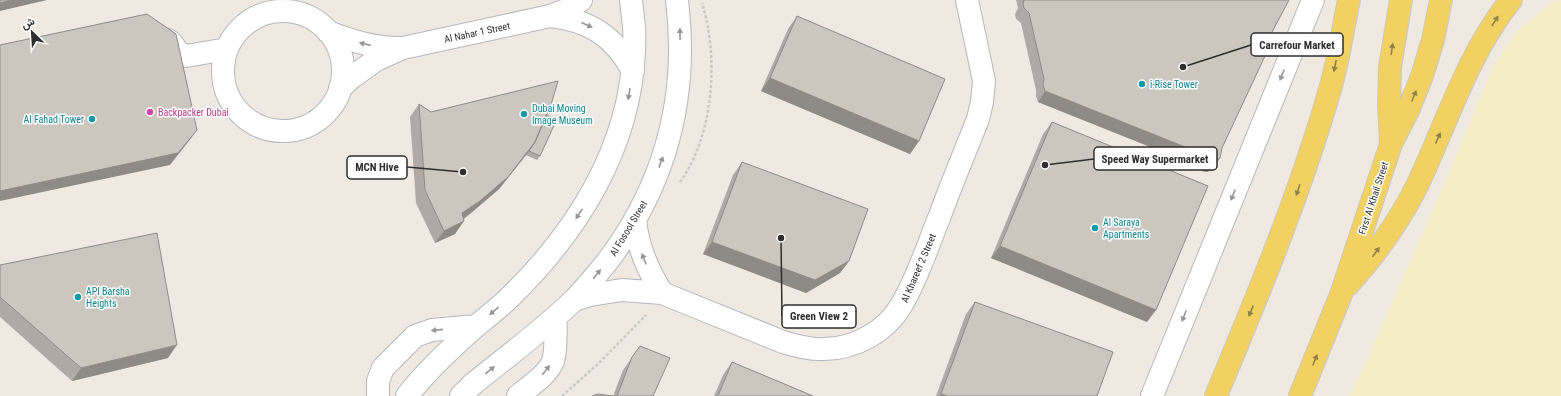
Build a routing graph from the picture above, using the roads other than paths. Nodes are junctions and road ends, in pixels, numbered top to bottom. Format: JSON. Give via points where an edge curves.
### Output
{"nodes":[{"id":1,"x":581,"y":0,"type":"edge"},
{"id":2,"x":631,"y":0,"type":"edge"},
{"id":3,"x":677,"y":0,"type":"edge"},
{"id":4,"x":967,"y":0,"type":"edge"},
{"id":5,"x":1313,"y":0,"type":"edge"},
{"id":6,"x":1349,"y":0,"type":"edge"},
{"id":7,"x":1401,"y":0,"type":"edge"},
{"id":8,"x":1441,"y":0,"type":"edge"},
{"id":9,"x":1511,"y":0,"type":"edge"},
{"id":10,"x":550,"y":16,"type":"junction"},
{"id":11,"x":328,"y":32,"type":"junction"},
{"id":12,"x":158,"y":40,"type":"edge"},
{"id":13,"x":403,"y":48,"type":"junction"},
{"id":14,"x":227,"y":49,"type":"junction"},
{"id":15,"x":633,"y":71,"type":"junction"},
{"id":16,"x":340,"y":88,"type":"junction"},
{"id":17,"x":1391,"y":144,"type":"junction"},
{"id":18,"x":635,"y":220,"type":"junction"},
{"id":19,"x":1342,"y":292,"type":"junction"},
{"id":20,"x":662,"y":293,"type":"junction"},
{"id":21,"x":574,"y":300,"type":"junction"},
{"id":22,"x":556,"y":317,"type":"junction"},
{"id":23,"x":476,"y":326,"type":"junction"},
{"id":24,"x":378,"y":396,"type":"edge"},
{"id":25,"x":407,"y":396,"type":"edge"},
{"id":26,"x":461,"y":396,"type":"edge"},
{"id":27,"x":518,"y":396,"type":"edge"},
{"id":28,"x":1152,"y":396,"type":"edge"},
{"id":29,"x":1216,"y":396,"type":"edge"},
{"id":30,"x":1300,"y":396,"type":"edge"}],
"edges":[{"from":1,"to":10,"type":"street","name":"Al Nahar 1 Street","via":[[566,10]]},
{"from":2,"to":15,"type":"street","via":[[634,28]]},
{"from":18,"to":3,"type":"street","name":"Al Fosool Street","one_way":true,"via":[[654,182],[668,144],[677,105],[680,64]]},
{"from":4,"to":20,"type":"street","name":"Al Khareef 2 Street","via":[[984,81],[978,119],[910,288],[902,305],[887,323],[869,337],[848,346],[824,350],[803,348]]},
{"from":5,"to":28,"type":"street","one_way":true},
{"from":6,"to":29,"type":"main road","one_way":true,"via":[[1332,85],[1297,192],[1258,296]]},
{"from":17,"to":7,"type":"main road","one_way":true,"via":[[1390,67]]},
{"from":17,"to":8,"type":"main road","name":"First Al Khail Street","one_way":true,"via":[[1422,76]]},
{"from":19,"to":9,"type":"main road","one_way":true,"via":[[1371,259],[1396,224],[1417,186],[1477,51]]},
{"from":10,"to":13,"type":"street","name":"Al Nahar 1 Street"},
{"from":10,"to":15,"type":"street","name":"Al Nahar 1 Street","one_way":true,"via":[[584,23],[600,32],[614,43]]},
{"from":13,"to":11,"type":"street","name":"Al Nahar 1 Street","one_way":true,"via":[[372,46]]},
{"from":11,"to":14,"type":"street","via":[[313,19],[300,13],[272,12],[246,23],[236,33]]},
{"from":11,"to":16,"type":"street","via":[[341,58],[343,73]]},
{"from":12,"to":14,"type":"street","via":[[169,40],[177,52],[186,56]]},
{"from":13,"to":16,"type":"street","name":"Al Nahar 1 Street","via":[[376,60]]},
{"from":14,"to":16,"type":"street","via":[[223,73],[230,100],[243,116],[264,128],[292,130],[305,126],[328,110]]},
{"from":15,"to":23,"type":"street","one_way":true,"via":[[622,125],[607,164],[588,201],[538,269]]},
{"from":17,"to":19,"type":"main road","name":"First Al Khail Street"},
{"from":20,"to":18,"type":"street","one_way":true,"via":[[643,258]]},
{"from":21,"to":18,"type":"street","name":"Al Fosool Street","one_way":true,"via":[[613,254]]},
{"from":30,"to":19,"type":"main road","name":"First Al Khail Street","one_way":true},
{"from":20,"to":21,"type":"street","name":"Al Khareef 2 Street","via":[[622,290]]},
{"from":21,"to":22,"type":"street","name":"Al Fosool Street"},
{"from":26,"to":22,"type":"street","name":"Al Fosool Street","one_way":true},
{"from":27,"to":22,"type":"street","one_way":true,"via":[[543,375],[552,362]]},
{"from":23,"to":24,"type":"street","one_way":true,"via":[[432,330],[415,336],[383,368],[378,381]]},
{"from":23,"to":25,"type":"street","via":[[450,349]]}]}
